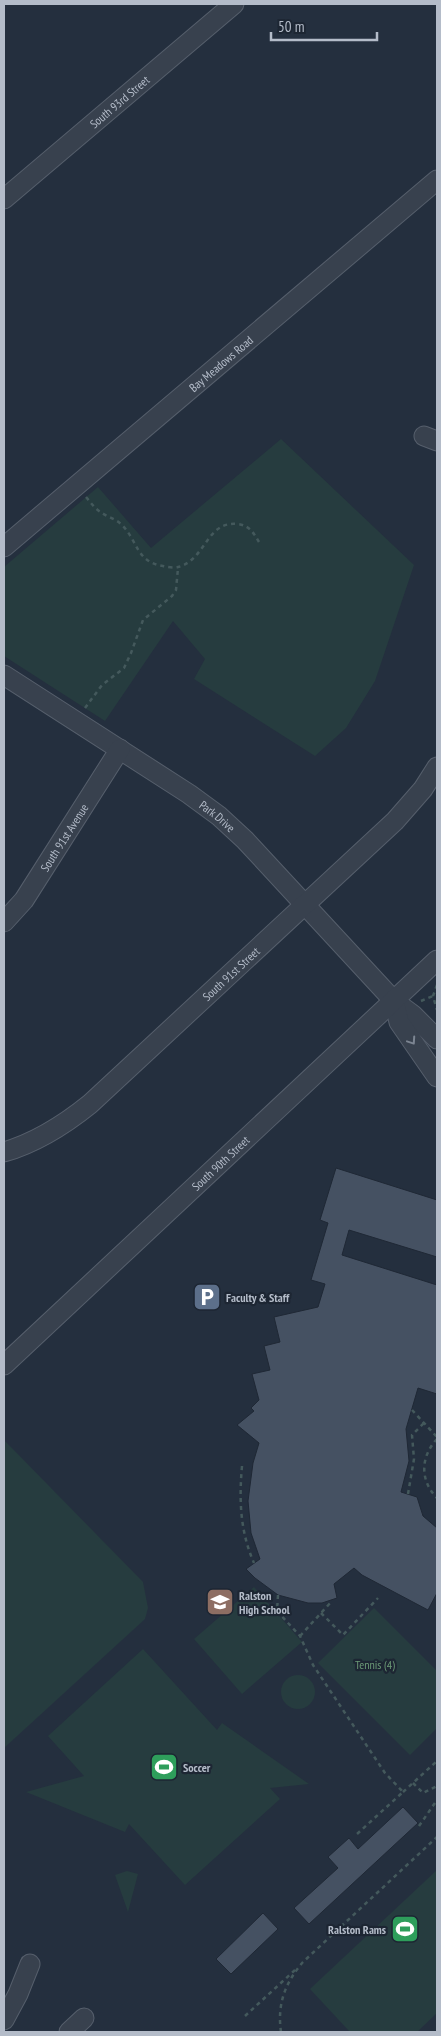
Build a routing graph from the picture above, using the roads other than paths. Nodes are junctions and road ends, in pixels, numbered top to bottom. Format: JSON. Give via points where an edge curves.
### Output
{"nodes":[{"id":1,"x":222,"y":7,"type":"edge"},
{"id":2,"x":437,"y":180,"type":"edge"},
{"id":3,"x":4,"y":200,"type":"edge"},
{"id":4,"x":4,"y":547,"type":"edge"},
{"id":5,"x":4,"y":675,"type":"edge"},
{"id":6,"x":120,"y":749,"type":"junction"},
{"id":7,"x":437,"y":767,"type":"edge"},
{"id":8,"x":305,"y":904,"type":"junction"},
{"id":9,"x":4,"y":922,"type":"edge"},
{"id":10,"x":437,"y":960,"type":"edge"},
{"id":11,"x":394,"y":1001,"type":"junction"},
{"id":12,"x":437,"y":1039,"type":"edge"},
{"id":13,"x":437,"y":1077,"type":"edge"},
{"id":14,"x":4,"y":1152,"type":"edge"},
{"id":15,"x":4,"y":1365,"type":"edge"},
{"id":16,"x":30,"y":1964,"type":"dead end"},
{"id":17,"x":84,"y":2018,"type":"dead end"},
{"id":18,"x":4,"y":2020,"type":"edge"},
{"id":19,"x":69,"y":2032,"type":"edge"}],
"edges":[{"from":1,"to":3,"type":"street","name":"South 93rd Street"},
{"from":2,"to":4,"type":"street","name":"Bay Meadows Road"},
{"from":5,"to":6,"type":"street","name":"Park Drive"},
{"from":6,"to":8,"type":"street","name":"Park Drive","via":[[219,816]]},
{"from":6,"to":9,"type":"street","name":"South 91st Avenue","via":[[24,900]]},
{"from":7,"to":8,"type":"street","name":"South 91st Street","via":[[423,789],[394,821]]},
{"from":8,"to":11,"type":"street","name":"Park Drive"},
{"from":8,"to":14,"type":"street","name":"South 91st Street","via":[[90,1104],[57,1128]]},
{"from":10,"to":11,"type":"street","name":"South 90th Street"},
{"from":11,"to":12,"type":"street","name":"Park Drive"},
{"from":11,"to":13,"type":"street","name":"Park Drive","one_way":true,"via":[[399,1022]]},
{"from":11,"to":15,"type":"street","name":"South 90th Street"},
{"from":16,"to":18,"type":"street"},
{"from":17,"to":19,"type":"street"}]}
